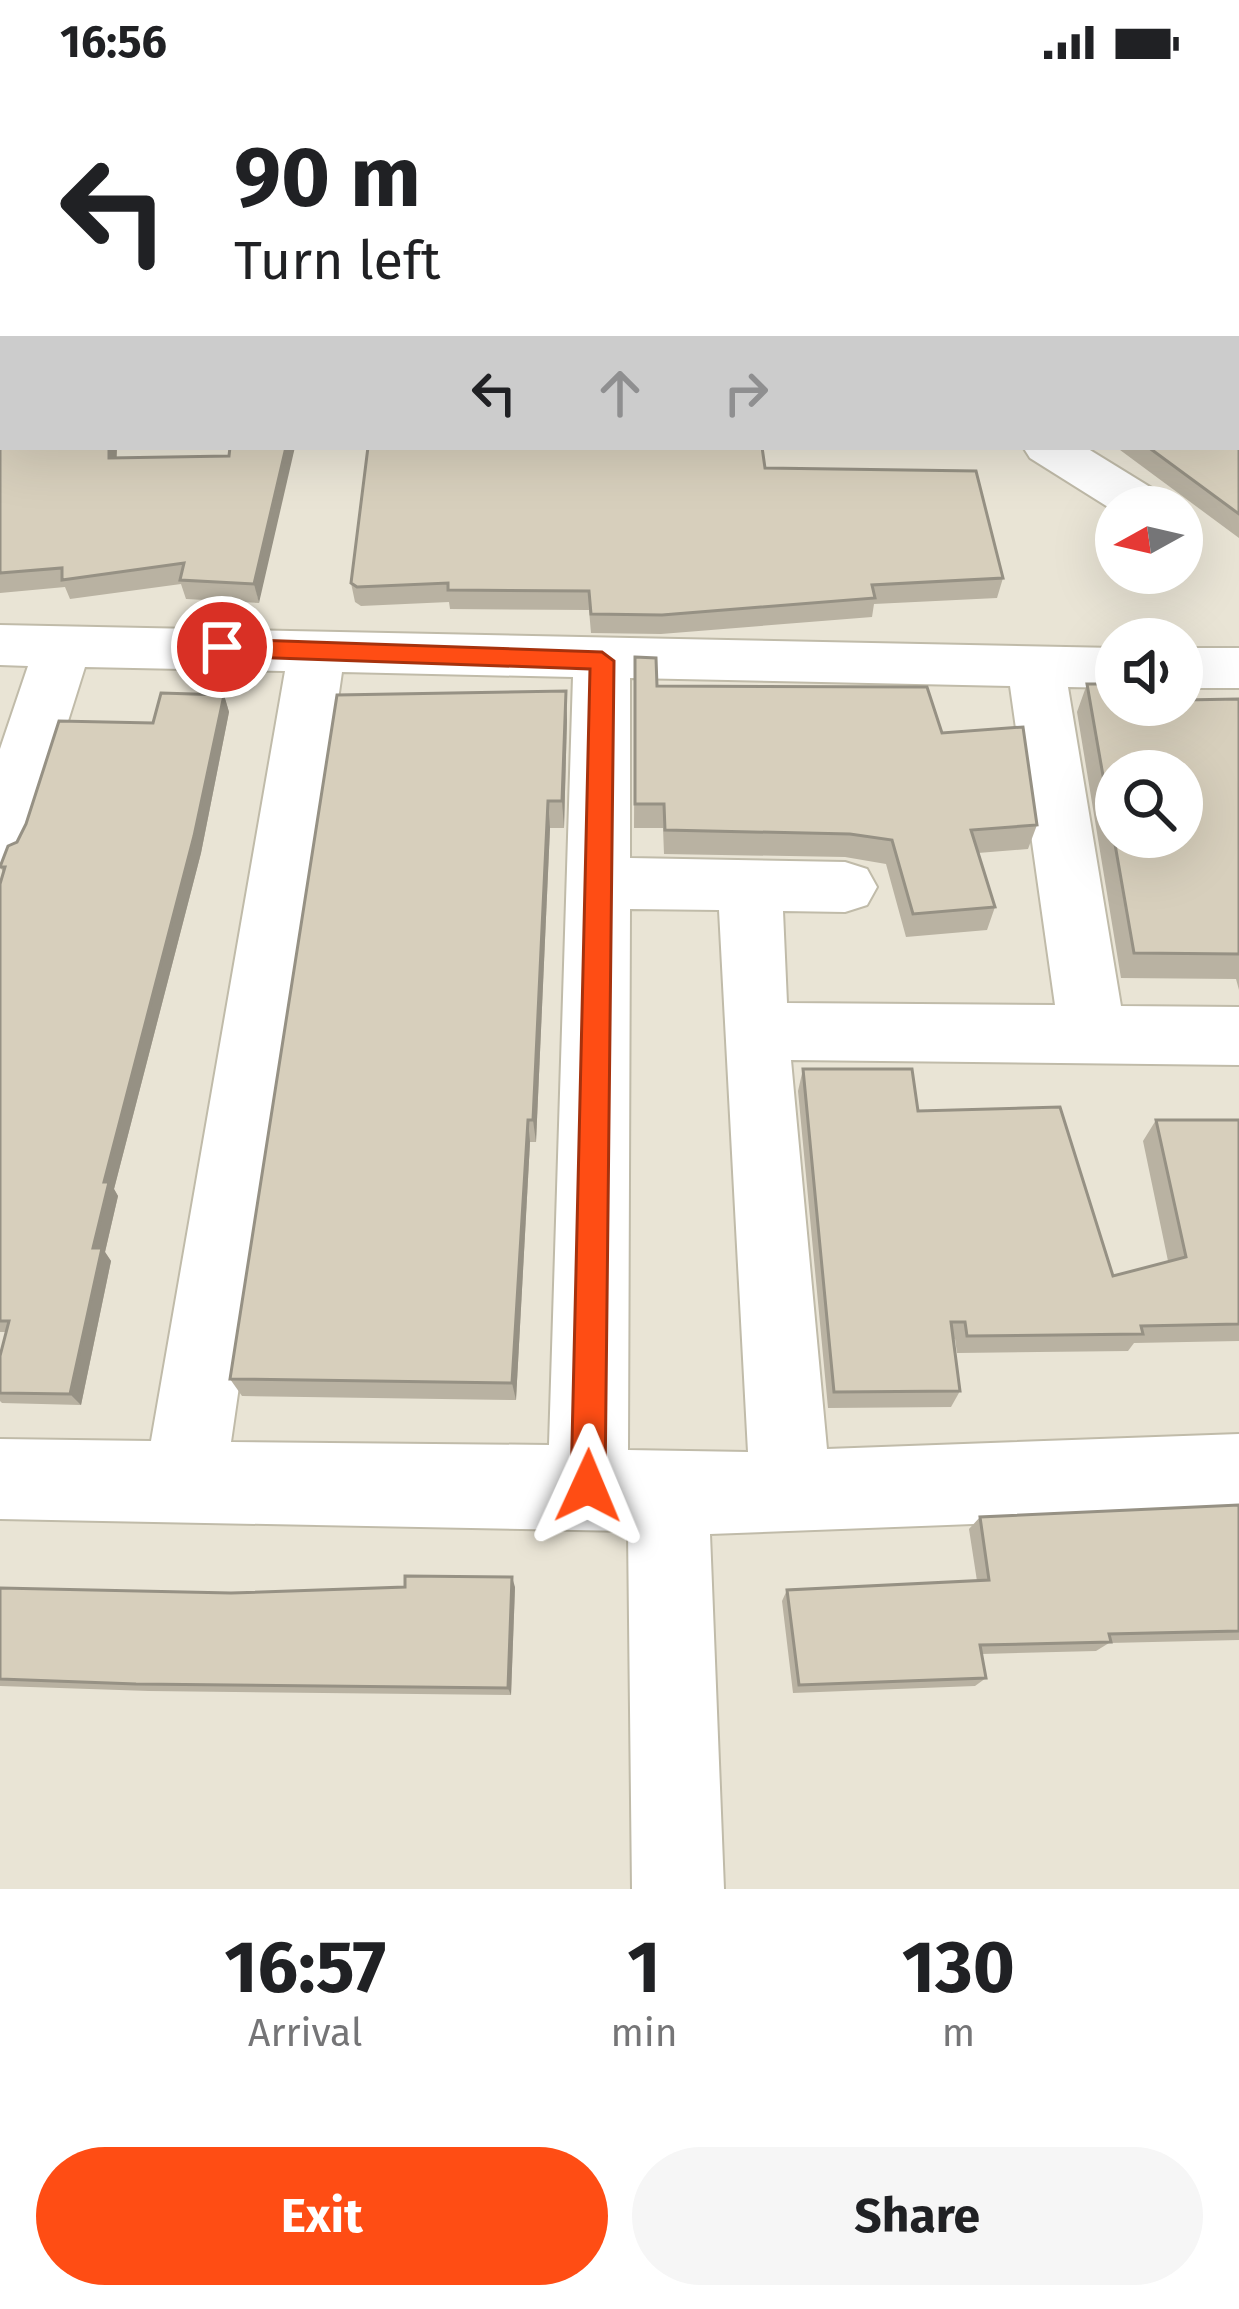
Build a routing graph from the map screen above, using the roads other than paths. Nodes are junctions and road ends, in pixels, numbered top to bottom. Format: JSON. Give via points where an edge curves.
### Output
{"nodes":[{"id":1,"x":1053,"y":450,"type":"edge"},
{"id":2,"x":1110,"y":486,"type":"edge"},
{"id":3,"x":0,"y":646,"type":"edge"},
{"id":4,"x":63,"y":646,"type":"junction"},
{"id":5,"x":317,"y":648,"type":"junction"},
{"id":6,"x":602,"y":661,"type":"junction"},
{"id":7,"x":1036,"y":668,"type":"junction"},
{"id":8,"x":1095,"y":668,"type":"edge"},
{"id":9,"x":1203,"y":668,"type":"edge"},
{"id":10,"x":1239,"y":668,"type":"edge"},
{"id":11,"x":0,"y":839,"type":"edge"},
{"id":12,"x":598,"y":883,"type":"junction"},
{"id":13,"x":750,"y":884,"type":"junction"},
{"id":14,"x":845,"y":886,"type":"dead end"},
{"id":15,"x":755,"y":1031,"type":"junction"},
{"id":16,"x":1239,"y":1036,"type":"edge"},
{"id":17,"x":1093,"y":1038,"type":"junction"},
{"id":18,"x":1239,"y":1474,"type":"edge"},
{"id":19,"x":0,"y":1479,"type":"edge"},
{"id":20,"x":185,"y":1479,"type":"junction"},
{"id":21,"x":628,"y":1491,"type":"junction"},
{"id":22,"x":791,"y":1491,"type":"junction"},
{"id":23,"x":677,"y":1889,"type":"edge"}],
"edges":[{"from":1,"to":2,"type":"street"},
{"from":3,"to":4,"type":"street"},
{"from":4,"to":5,"type":"street"},
{"from":4,"to":11,"type":"street"},
{"from":5,"to":6,"type":"street"},
{"from":5,"to":20,"type":"street"},
{"from":6,"to":7,"type":"street"},
{"from":6,"to":12,"type":"street"},
{"from":7,"to":8,"type":"street"},
{"from":7,"to":17,"type":"street"},
{"from":9,"to":10,"type":"street"},
{"from":12,"to":13,"type":"street"},
{"from":12,"to":21,"type":"street"},
{"from":13,"to":14,"type":"street"},
{"from":13,"to":15,"type":"street"},
{"from":15,"to":17,"type":"street"},
{"from":15,"to":22,"type":"street"},
{"from":16,"to":17,"type":"street"},
{"from":18,"to":22,"type":"street"},
{"from":19,"to":20,"type":"street"},
{"from":20,"to":21,"type":"street"},
{"from":21,"to":22,"type":"street"},
{"from":21,"to":23,"type":"street"}]}
